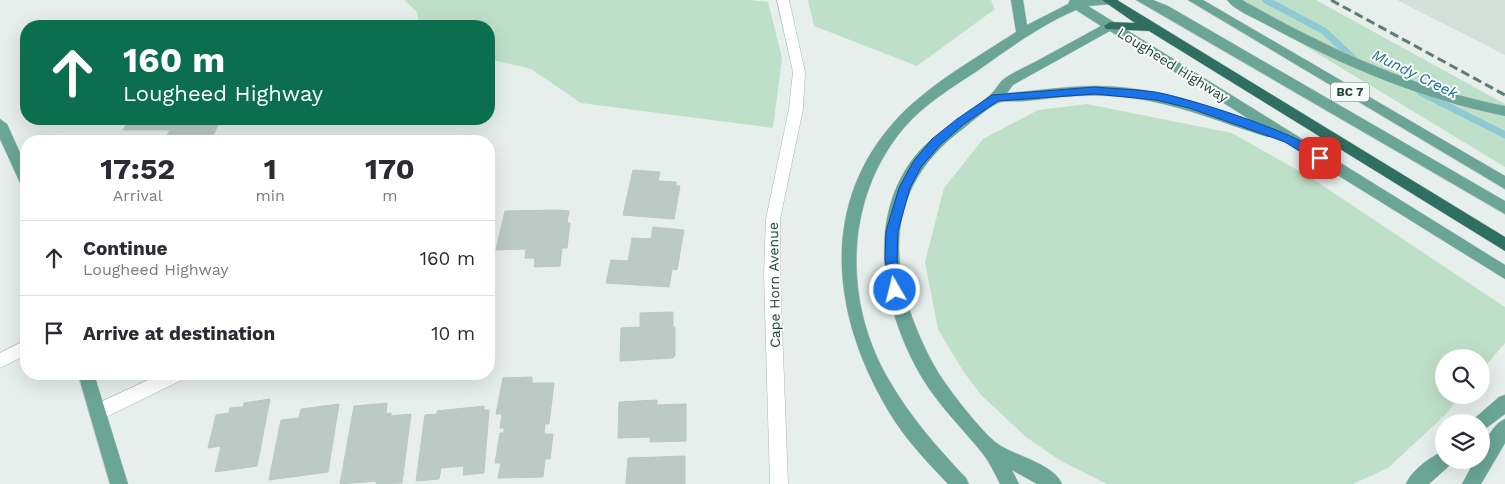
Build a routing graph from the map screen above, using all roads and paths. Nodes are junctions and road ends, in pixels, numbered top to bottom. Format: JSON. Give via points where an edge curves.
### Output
{"nodes":[{"id":1,"x":782,"y":0,"type":"edge"},
{"id":2,"x":1017,"y":0,"type":"edge"},
{"id":3,"x":1109,"y":0,"type":"edge"},
{"id":4,"x":1113,"y":0,"type":"edge"},
{"id":5,"x":1142,"y":0,"type":"edge"},
{"id":6,"x":1194,"y":0,"type":"edge"},
{"id":7,"x":1233,"y":0,"type":"edge"},
{"id":8,"x":1073,"y":2,"type":"edge"},
{"id":9,"x":1110,"y":26,"type":"junction"},
{"id":10,"x":1152,"y":27,"type":"junction"},
{"id":11,"x":1022,"y":35,"type":"junction"},
{"id":12,"x":996,"y":98,"type":"junction"},
{"id":13,"x":1505,"y":111,"type":"edge"},
{"id":14,"x":0,"y":124,"type":"edge"},
{"id":15,"x":1289,"y":139,"type":"junction"},
{"id":16,"x":20,"y":168,"type":"edge"},
{"id":17,"x":1505,"y":183,"type":"edge"},
{"id":18,"x":1505,"y":208,"type":"edge"},
{"id":19,"x":1505,"y":245,"type":"edge"},
{"id":20,"x":1505,"y":273,"type":"edge"},
{"id":21,"x":20,"y":350,"type":"edge"},
{"id":22,"x":0,"y":361,"type":"edge"},
{"id":23,"x":88,"y":380,"type":"edge"},
{"id":24,"x":165,"y":380,"type":"edge"},
{"id":25,"x":1505,"y":403,"type":"edge"},
{"id":26,"x":98,"y":412,"type":"junction"},
{"id":27,"x":1490,"y":416,"type":"edge"},
{"id":28,"x":1505,"y":427,"type":"edge"},
{"id":29,"x":991,"y":450,"type":"junction"},
{"id":30,"x":1435,"y":467,"type":"edge"},
{"id":31,"x":118,"y":484,"type":"edge"},
{"id":32,"x":779,"y":484,"type":"edge"},
{"id":33,"x":960,"y":484,"type":"edge"},
{"id":34,"x":1010,"y":484,"type":"edge"},
{"id":35,"x":1053,"y":484,"type":"edge"},
{"id":36,"x":1415,"y":484,"type":"edge"},
{"id":37,"x":1470,"y":484,"type":"edge"}],
"edges":[{"from":1,"to":32,"type":"street","name":"Cape Horn Avenue","via":[[799,72],[796,109],[773,220]]},
{"from":2,"to":11,"type":"main road"},
{"from":3,"to":4,"type":"main road"},
{"from":3,"to":8,"type":"main road"},
{"from":3,"to":9,"type":"main road"},
{"from":3,"to":10,"type":"highway"},
{"from":5,"to":18,"type":"main road","via":[[1164,9]]},
{"from":6,"to":17,"type":"main road","number":"BC 7"},
{"from":7,"to":13,"type":"main road","via":[[1311,43],[1373,72],[1444,97]]},
{"from":8,"to":9,"type":"main road","name":"Lougheed Highway"},
{"from":8,"to":11,"type":"main road"},
{"from":9,"to":10,"type":"highway"},
{"from":9,"to":12,"type":"main road","via":[[1008,82]]},
{"from":9,"to":15,"type":"main road","name":"Lougheed Highway"},
{"from":10,"to":19,"type":"highway"},
{"from":11,"to":33,"type":"main road","via":[[940,90],[898,125],[870,164],[850,228],[850,294],[871,360],[903,418]]},
{"from":12,"to":15,"type":"main road","via":[[1088,90],[1141,93],[1191,105]]},
{"from":12,"to":29,"type":"main road","via":[[943,136],[917,164],[899,201],[891,246],[895,290],[914,343],[930,374],[958,413]]},
{"from":14,"to":16,"type":"main road"},
{"from":15,"to":20,"type":"main road","name":"Lougheed Highway"},
{"from":21,"to":22,"type":"street"},
{"from":23,"to":26,"type":"main road"},
{"from":24,"to":26,"type":"street"},
{"from":25,"to":27,"type":"main road"},
{"from":26,"to":31,"type":"main road"},
{"from":28,"to":37,"type":"main road"},
{"from":29,"to":34,"type":"main road"},
{"from":29,"to":35,"type":"main road"},
{"from":30,"to":36,"type":"main road"}]}
